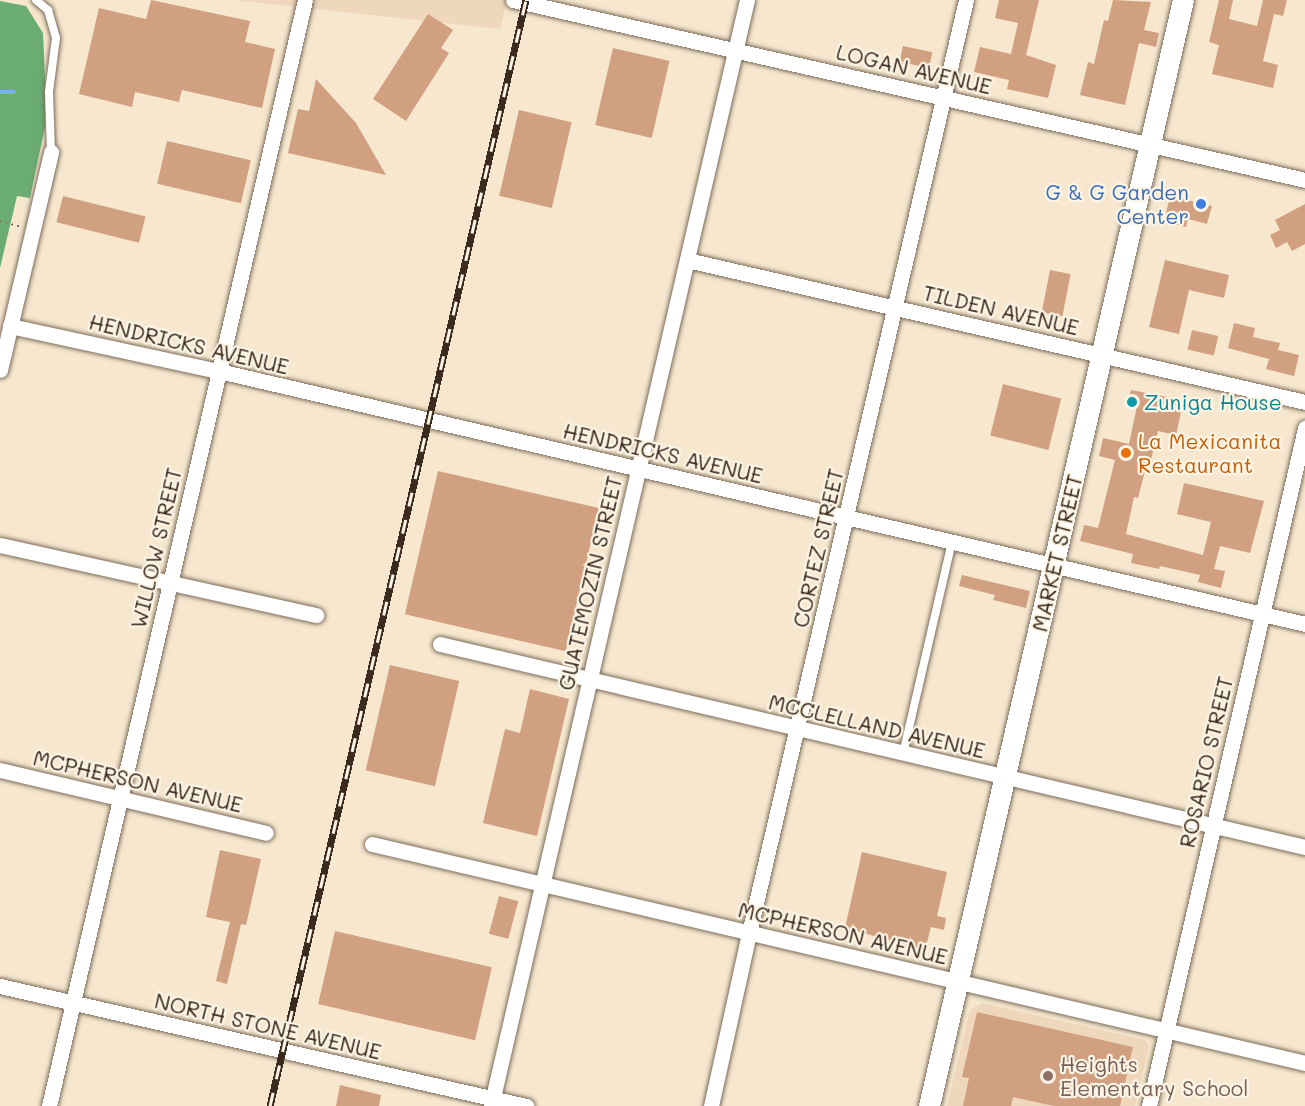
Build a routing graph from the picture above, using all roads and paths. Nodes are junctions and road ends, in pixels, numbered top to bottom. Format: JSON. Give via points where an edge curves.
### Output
{"nodes":[{"id":1,"x":36,"y":0,"type":"edge"},
{"id":2,"x":305,"y":0,"type":"edge"},
{"id":3,"x":513,"y":0,"type":"edge"},
{"id":4,"x":747,"y":0,"type":"edge"},
{"id":5,"x":966,"y":0,"type":"edge"},
{"id":6,"x":1183,"y":0,"type":"edge"},
{"id":7,"x":735,"y":51,"type":"junction"},
{"id":8,"x":943,"y":97,"type":"junction"},
{"id":9,"x":1150,"y":145,"type":"junction"},
{"id":10,"x":51,"y":152,"type":"joint"},
{"id":11,"x":1305,"y":180,"type":"edge"},
{"id":12,"x":0,"y":221,"type":"edge"},
{"id":13,"x":22,"y":227,"type":"dead end"},
{"id":14,"x":687,"y":260,"type":"junction"},
{"id":15,"x":895,"y":307,"type":"junction"},
{"id":16,"x":5,"y":325,"type":"edge"},
{"id":17,"x":1102,"y":355,"type":"junction"},
{"id":18,"x":0,"y":370,"type":"edge"},
{"id":19,"x":219,"y":371,"type":"junction"},
{"id":20,"x":1305,"y":402,"type":"edge"},
{"id":21,"x":1305,"y":428,"type":"edge"},
{"id":22,"x":638,"y":469,"type":"junction"},
{"id":23,"x":846,"y":518,"type":"junction"},
{"id":24,"x":952,"y":542,"type":"junction"},
{"id":25,"x":0,"y":544,"type":"edge"},
{"id":26,"x":1054,"y":566,"type":"junction"},
{"id":27,"x":170,"y":584,"type":"junction"},
{"id":28,"x":1262,"y":614,"type":"junction"},
{"id":29,"x":316,"y":615,"type":"dead end"},
{"id":30,"x":1305,"y":624,"type":"edge"},
{"id":31,"x":440,"y":644,"type":"dead end"},
{"id":32,"x":589,"y":681,"type":"junction"},
{"id":33,"x":798,"y":729,"type":"junction"},
{"id":34,"x":903,"y":754,"type":"junction"},
{"id":35,"x":0,"y":770,"type":"edge"},
{"id":36,"x":1005,"y":778,"type":"junction"},
{"id":37,"x":120,"y":798,"type":"junction"},
{"id":38,"x":1213,"y":825,"type":"junction"},
{"id":39,"x":266,"y":833,"type":"dead end"},
{"id":40,"x":372,"y":844,"type":"dead end"},
{"id":41,"x":1305,"y":847,"type":"edge"},
{"id":42,"x":542,"y":885,"type":"junction"},
{"id":43,"x":749,"y":933,"type":"junction"},
{"id":44,"x":957,"y":981,"type":"junction"},
{"id":45,"x":0,"y":986,"type":"edge"},
{"id":46,"x":73,"y":1003,"type":"junction"},
{"id":47,"x":1166,"y":1030,"type":"junction"},
{"id":48,"x":1305,"y":1063,"type":"edge"},
{"id":49,"x":492,"y":1102,"type":"edge"},
{"id":50,"x":49,"y":1106,"type":"edge"},
{"id":51,"x":526,"y":1106,"type":"edge"},
{"id":52,"x":711,"y":1106,"type":"edge"},
{"id":53,"x":929,"y":1106,"type":"edge"},
{"id":54,"x":1149,"y":1106,"type":"edge"}],
"edges":[{"from":1,"to":10,"type":"lane","via":[[48,10],[56,38],[49,92]]},
{"from":2,"to":19,"type":"street","name":"WILLOW STREET"},
{"from":3,"to":7,"type":"street","name":"LOGAN AVENUE"},
{"from":4,"to":7,"type":"street","name":"GUATEMOZIN STREET"},
{"from":5,"to":8,"type":"street","name":"CORTEZ STREET"},
{"from":6,"to":9,"type":"street","name":"MARKET STREET"},
{"from":7,"to":8,"type":"street","name":"LOGAN AVENUE"},
{"from":7,"to":14,"type":"street","name":"GUATEMOZIN STREET"},
{"from":8,"to":9,"type":"street","name":"LOGAN AVENUE"},
{"from":8,"to":15,"type":"street","name":"CORTEZ STREET"},
{"from":9,"to":11,"type":"street","name":"LOGAN AVENUE"},
{"from":9,"to":17,"type":"street","name":"MARKET STREET"},
{"from":10,"to":16,"type":"street"},
{"from":12,"to":13,"type":"path"},
{"from":14,"to":15,"type":"street","name":"TILDEN AVENUE"},
{"from":14,"to":22,"type":"street","name":"GUATEMOZIN STREET"},
{"from":15,"to":17,"type":"street","name":"TILDEN AVENUE"},
{"from":15,"to":23,"type":"street","name":"CORTEZ STREET"},
{"from":16,"to":18,"type":"street"},
{"from":16,"to":19,"type":"street","name":"HENDRICKS AVENUE"},
{"from":17,"to":20,"type":"street","name":"TILDEN AVENUE"},
{"from":17,"to":26,"type":"street","name":"MARKET STREET"},
{"from":19,"to":22,"type":"street","name":"HENDRICKS AVENUE"},
{"from":19,"to":27,"type":"street","name":"WILLOW STREET"},
{"from":21,"to":28,"type":"street","name":"ROSARIO STREET"},
{"from":22,"to":23,"type":"street","name":"HENDRICKS AVENUE"},
{"from":22,"to":32,"type":"street","name":"GUATEMOZIN STREET"},
{"from":23,"to":24,"type":"street","name":"HENDRICKS AVENUE"},
{"from":23,"to":33,"type":"street","name":"CORTEZ STREET"},
{"from":24,"to":26,"type":"street","name":"HENDRICKS AVENUE"},
{"from":24,"to":34,"type":"lane"},
{"from":25,"to":27,"type":"street"},
{"from":26,"to":28,"type":"street","name":"HENDRICKS AVENUE"},
{"from":26,"to":36,"type":"street","name":"MARKET STREET"},
{"from":27,"to":29,"type":"street"},
{"from":27,"to":37,"type":"street","name":"WILLOW STREET"},
{"from":28,"to":30,"type":"street","name":"HENDRICKS AVENUE"},
{"from":28,"to":38,"type":"street","name":"ROSARIO STREET"},
{"from":31,"to":32,"type":"street","name":"MCCLELLAND AVENUE"},
{"from":32,"to":33,"type":"street","name":"MCCLELLAND AVENUE"},
{"from":32,"to":42,"type":"street","name":"GUATEMOZIN STREET"},
{"from":33,"to":34,"type":"street","name":"MCCLELLAND AVENUE"},
{"from":33,"to":43,"type":"street","name":"CORTEZ STREET"},
{"from":34,"to":36,"type":"street","name":"MCCLELLAND AVENUE"},
{"from":35,"to":37,"type":"street","name":"MCPHERSON AVENUE"},
{"from":36,"to":38,"type":"street","name":"MCCLELLAND AVENUE"},
{"from":36,"to":44,"type":"street","name":"MARKET STREET"},
{"from":37,"to":39,"type":"street","name":"MCPHERSON AVENUE"},
{"from":37,"to":46,"type":"street","name":"WILLOW STREET"},
{"from":38,"to":41,"type":"street","name":"MCCLELLAND AVENUE"},
{"from":38,"to":47,"type":"street","name":"ROSARIO STREET"},
{"from":40,"to":42,"type":"street","name":"MCPHERSON AVENUE"},
{"from":42,"to":43,"type":"street","name":"MCPHERSON AVENUE"},
{"from":42,"to":49,"type":"street","name":"GUATEMOZIN STREET"},
{"from":43,"to":44,"type":"street","name":"MCPHERSON AVENUE"},
{"from":43,"to":52,"type":"street","name":"CORTEZ STREET"},
{"from":44,"to":47,"type":"street","name":"MCPHERSON AVENUE"},
{"from":44,"to":53,"type":"street","name":"MARKET STREET"},
{"from":45,"to":46,"type":"street","name":"NORTH STONE AVENUE"},
{"from":46,"to":49,"type":"street","name":"NORTH STONE AVENUE"},
{"from":46,"to":50,"type":"street","name":"WILLOW STREET"},
{"from":47,"to":48,"type":"street","name":"MCPHERSON AVENUE"},
{"from":47,"to":54,"type":"street","name":"ROSARIO STREET"},
{"from":49,"to":51,"type":"street","name":"NORTH STONE AVENUE"}]}
